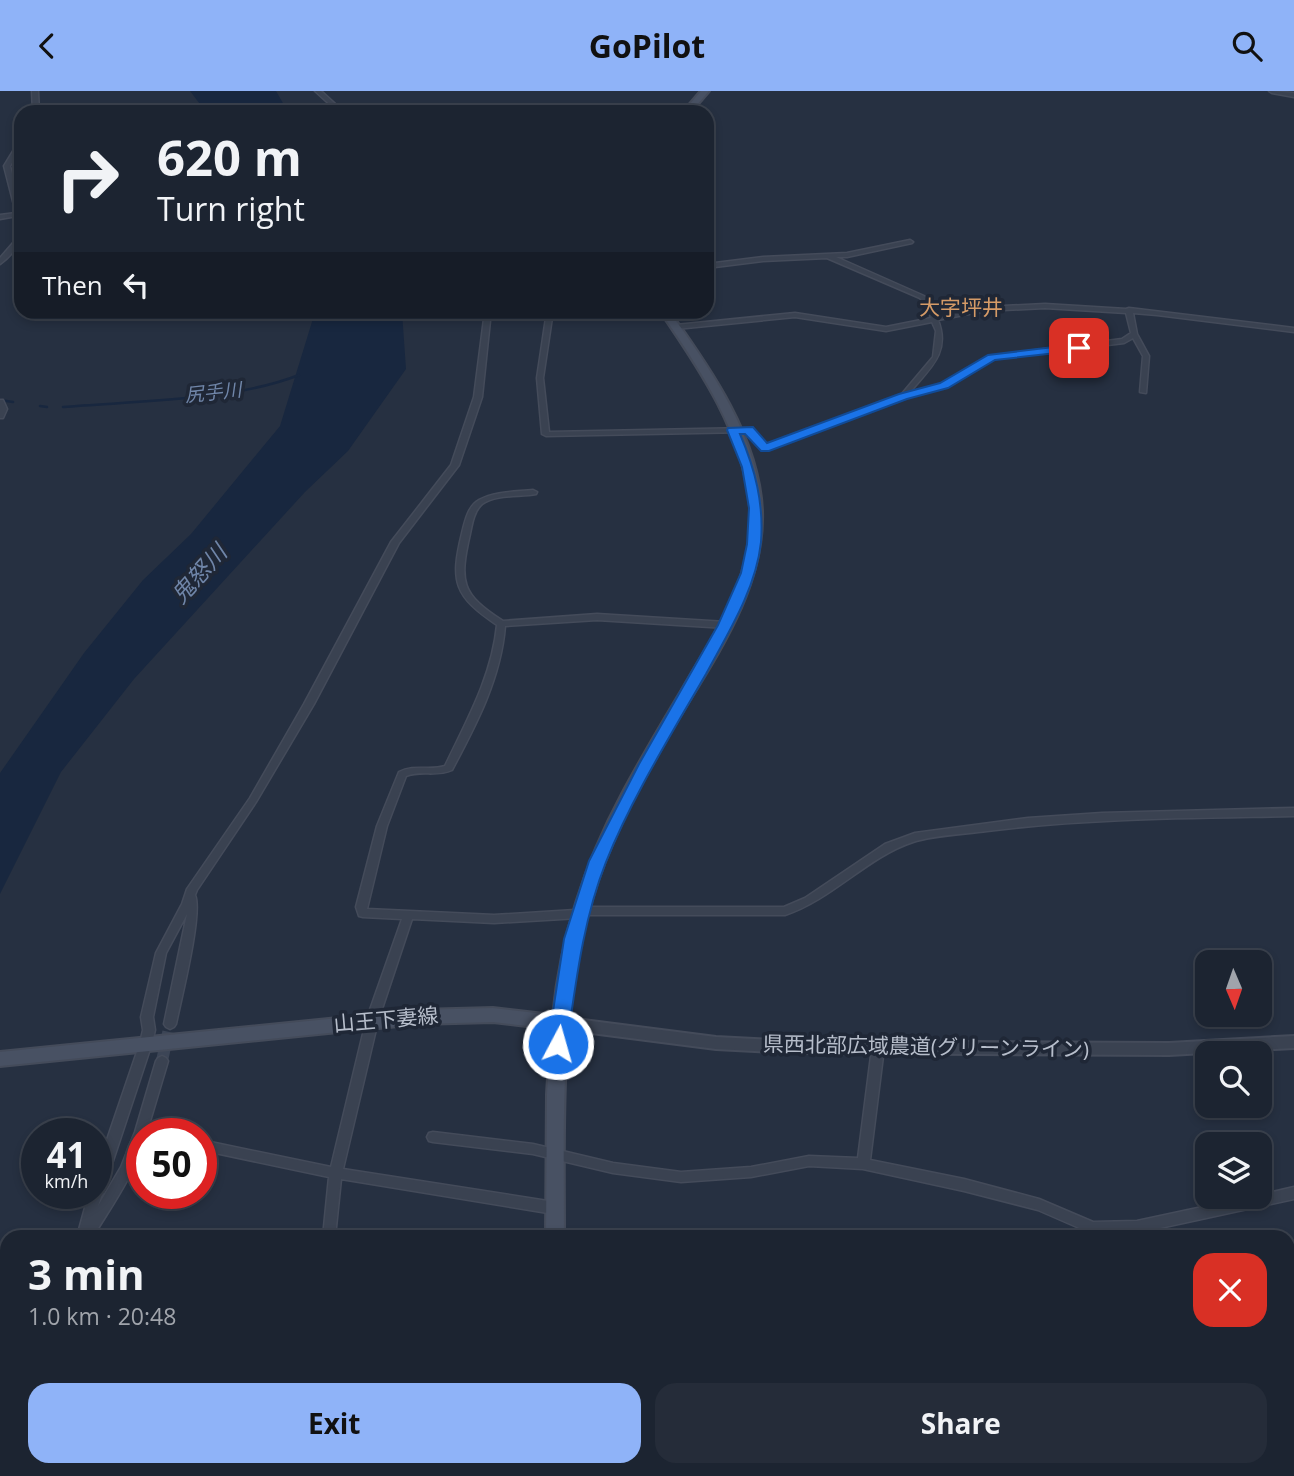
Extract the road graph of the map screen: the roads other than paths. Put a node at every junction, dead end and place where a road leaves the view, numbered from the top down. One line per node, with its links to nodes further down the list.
1 (318, 91): 5 (street)
2 (705, 91): 6 (main road)
3 (1272, 91): 4 (street)
4 (1294, 95)
5 (333, 105)
6 (693, 105)
7 (14, 154): 8 (street)
8 (14, 194)
9 (910, 242): 11 (street)
10 (14, 246): 12 (street)
11 (830, 257): 13 (street); 15 (street)
12 (0, 262)
13 (714, 265)
14 (1129, 310): 15 (street); 20 (street); 21 (street)
15 (936, 318): 19 (street); 23 (street)
16 (487, 319): 31 (street)
17 (549, 319): 26 (street)
18 (670, 319): 19 (main road)
19 (676, 327): 26 (main road)
20 (1294, 330)
21 (1134, 334): 22 (street); 23 (street)
22 (1144, 392)
23 (903, 396): 26 (street)
24 (0, 402): 25 (street)
25 (0, 416)
26 (733, 430): 29 (main road)
27 (533, 492): 28 (street)
28 (501, 624): 29 (street); 33 (street)
29 (726, 625): 32 (main road)
30 (1294, 812): 32 (street)
31 (192, 889): 36 (street); 38 (street)
32 (580, 913): 33 (street); 35 (main road)
33 (408, 916): 34 (street)
34 (372, 1021): 35 (main road, 山王下妻線); 38 (main road, 山王下妻線); 49 (street)
35 (559, 1023): 39 (street, 県西北部広域農道(グリーンライン)); 46 (main road)
36 (170, 1024)
37 (1294, 1042): 39 (street, 県西北部広域農道(グリーンライン))
38 (146, 1043): 40 (main road, 山王下妻線); 44 (street)
39 (878, 1048): 47 (street)
40 (0, 1059)
41 (162, 1061): 42 (street)
42 (149, 1118)
43 (433, 1137): 46 (street)
44 (112, 1144)
45 (217, 1148): 49 (street)
46 (554, 1154): 47 (street); 51 (main road)
47 (863, 1164): 50 (street)
48 (126, 1170): 54 (street)
49 (335, 1173): 51 (street); 55 (street)
50 (1294, 1193)
51 (554, 1208): 56 (main road)
52 (91, 1209): 53 (street)
53 (86, 1230)
54 (88, 1230)
55 (330, 1230)
56 (555, 1230)

